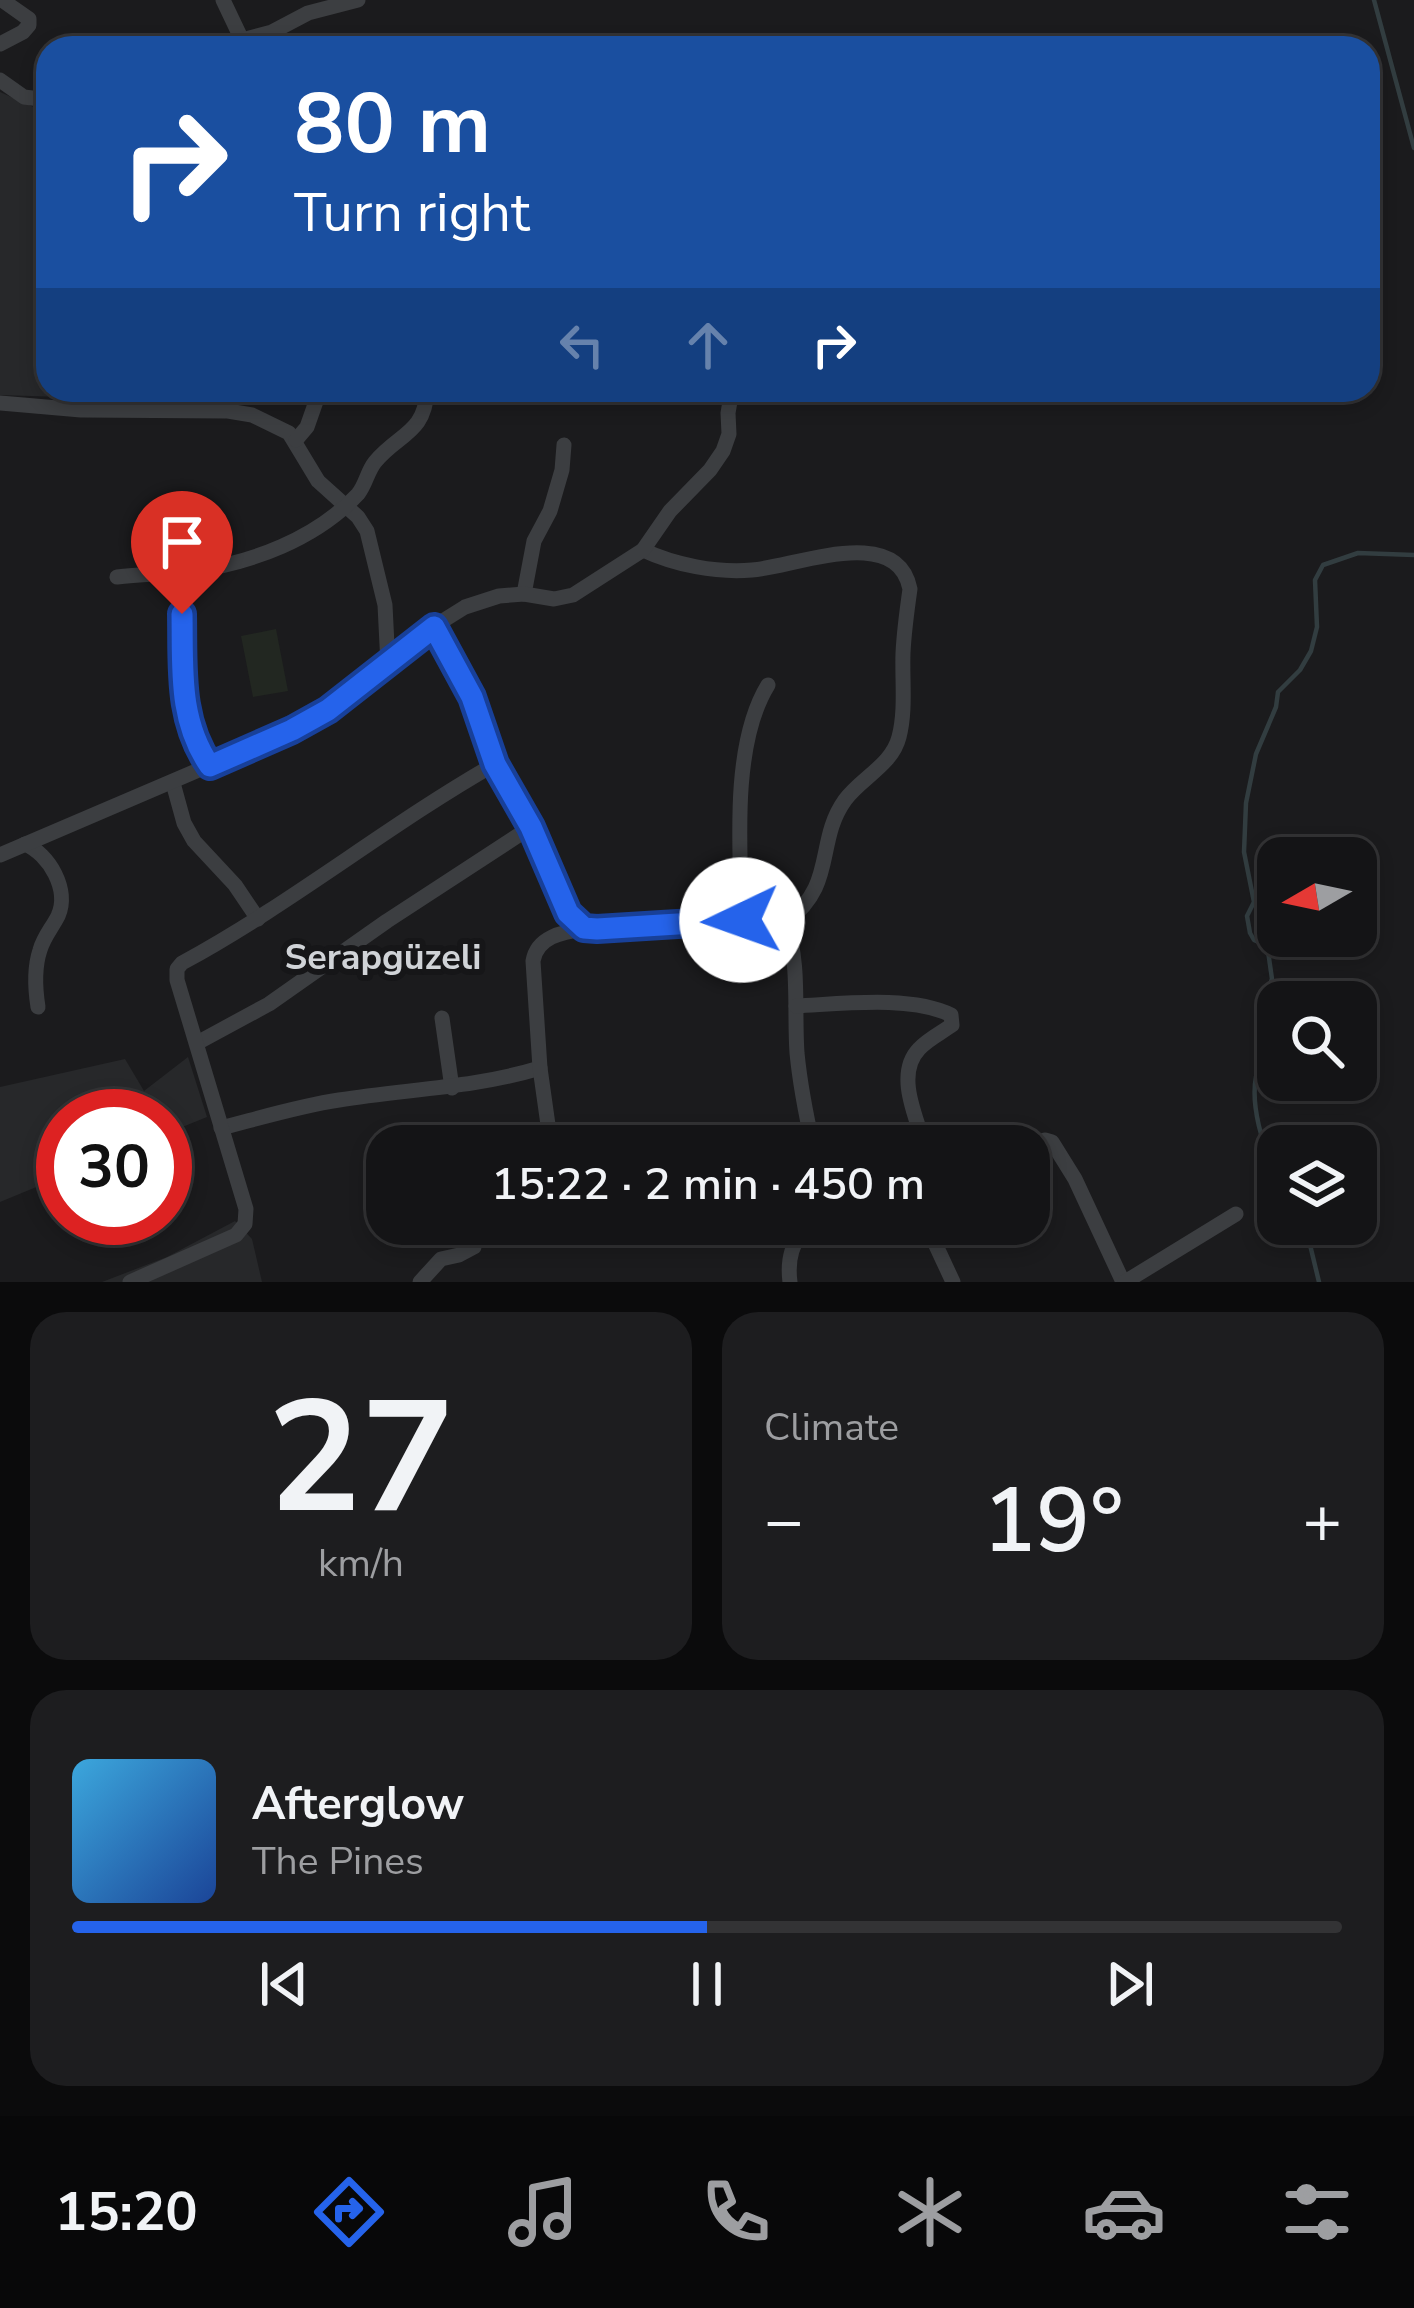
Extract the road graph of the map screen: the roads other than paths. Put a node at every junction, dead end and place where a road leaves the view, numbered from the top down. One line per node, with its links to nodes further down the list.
1 (2, 0): 7 (street)
2 (223, 0): 5 (street)
3 (358, 0): 4 (street)
4 (309, 7): 6 (street)
5 (233, 36)
6 (260, 36)
7 (0, 44)
8 (0, 80): 9 (street)
9 (36, 99)
10 (316, 402): 14 (street)
11 (427, 402): 16 (street)
12 (730, 402): 17 (street)
13 (0, 403): 14 (street)
14 (296, 440): 16 (street)
15 (563, 445): 20 (street)
16 (344, 507): 18 (street); 22 (street)
17 (643, 550): 20 (street); 35 (street)
18 (191, 571): 19 (street); 25 (street)
19 (117, 577)
20 (524, 594): 21 (street)
21 (434, 627): 22 (street); 24 (street)
22 (388, 665): 25 (street)
23 (768, 685): 34 (street)
24 (495, 764): 27 (street); 33 (street)
25 (210, 766): 26 (street)
26 (172, 783): 28 (street); 33 (street)
27 (531, 827): 32 (street); 41 (street)
28 (52, 832): 29 (street); 31 (street)
29 (26, 844): 30 (street); 31 (street)
30 (0, 855)
31 (53, 870): 39 (street)
32 (563, 902): 36 (street); 37 (street)
33 (258, 919): 41 (street)
34 (742, 920): 35 (street); 36 (street)
35 (786, 922): 38 (street)
36 (584, 928): 37 (street)
37 (549, 938): 42 (street)
38 (796, 1006): 45 (street); 46 (street)
39 (38, 1007)
40 (442, 1018): 43 (street)
41 (197, 1043): 47 (street)
42 (540, 1068): 43 (street); 44 (street)
43 (452, 1088): 47 (street)
44 (548, 1125)
45 (809, 1125)
46 (918, 1125)
47 (221, 1128): 53 (street)
48 (1050, 1141): 57 (street)
49 (1236, 1214): 57 (street)
50 (474, 1245): 54 (street)
51 (792, 1245): 55 (street)
52 (936, 1245): 56 (street)
53 (130, 1282)
54 (420, 1282)
55 (790, 1282)
56 (953, 1282)
57 (1124, 1282)

